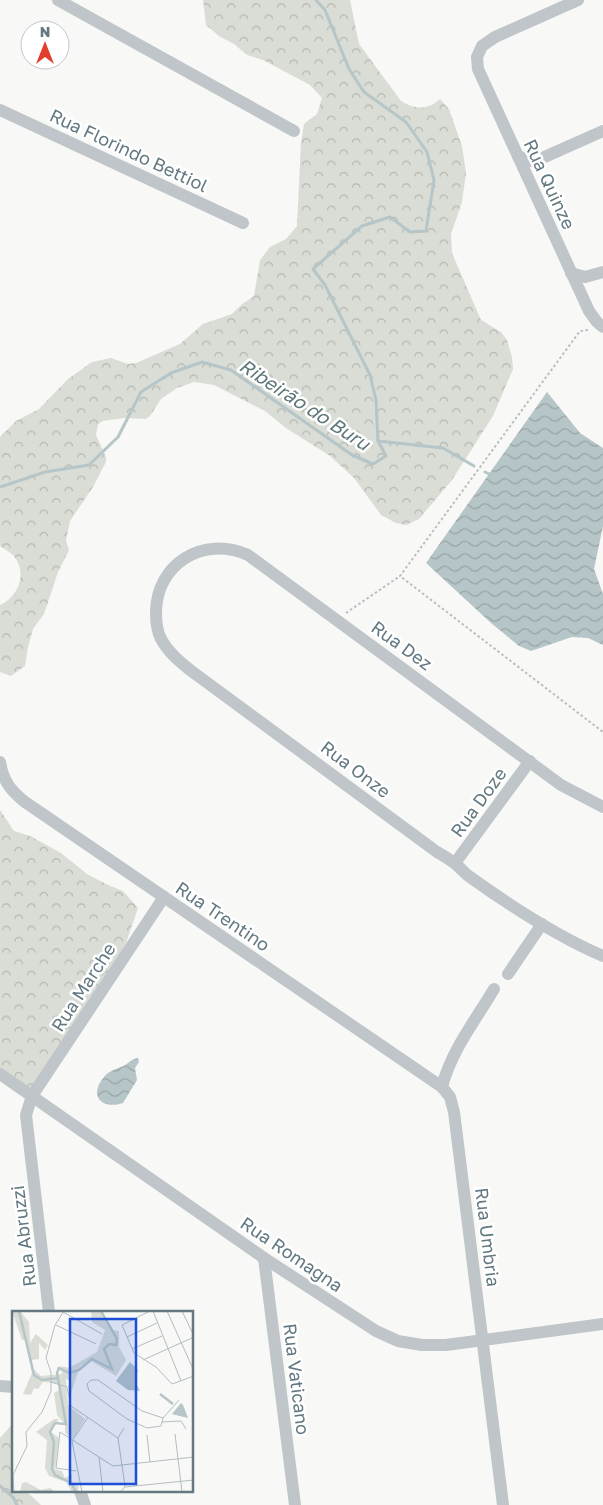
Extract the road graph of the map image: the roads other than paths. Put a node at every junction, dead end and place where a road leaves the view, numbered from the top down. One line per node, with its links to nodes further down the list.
1 (58, 0): 5 (street)
2 (578, 0): 6 (street, Rua Quinze)
3 (0, 110): 9 (street, Rua Florindo Bettiol)
4 (603, 131): 7 (street)
5 (294, 132)
6 (518, 156): 7 (street); 8 (street, Rua Quinze)
7 (540, 159): 8 (street)
8 (530, 182): 10 (street, Rua Quinze)
9 (243, 223)
10 (571, 273): 11 (street); 12 (street, Rua Quinze)
11 (598, 274): 12 (street)
12 (583, 298): 13 (street, Rua Quinze)
13 (603, 327)
14 (174, 567): 15 (street, Rua Dez); 18 (street, Rua Onze)
15 (530, 761): 17 (street, Rua Dez); 18 (street, Rua Doze)
16 (0, 762): 19 (street, Rua Trentino)
17 (603, 807)
18 (455, 863): 20 (street, Rua Onze)
19 (164, 897): 25 (street, Rua Trentino); 26 (street, Rua Marche)
20 (542, 924): 21 (street, Rua Onze); 22 (street)
21 (603, 956)
22 (508, 974)
23 (494, 989): 25 (street)
24 (0, 1074): 26 (street, Rua Romagna)
25 (442, 1088): 30 (street, Rua Umbria)
26 (32, 1096): 27 (street, Rua Romagna); 28 (street, Rua Abruzzi)
27 (264, 1258): 30 (street, Rua Romagna); 33 (street, Rua Vaticano)
28 (49, 1311)
29 (603, 1324): 30 (street, Rua Romagna)
30 (483, 1339): 34 (street, Rua Umbria)
31 (80, 1492): 32 (street)
32 (85, 1505)
33 (295, 1505)
34 (503, 1505)

